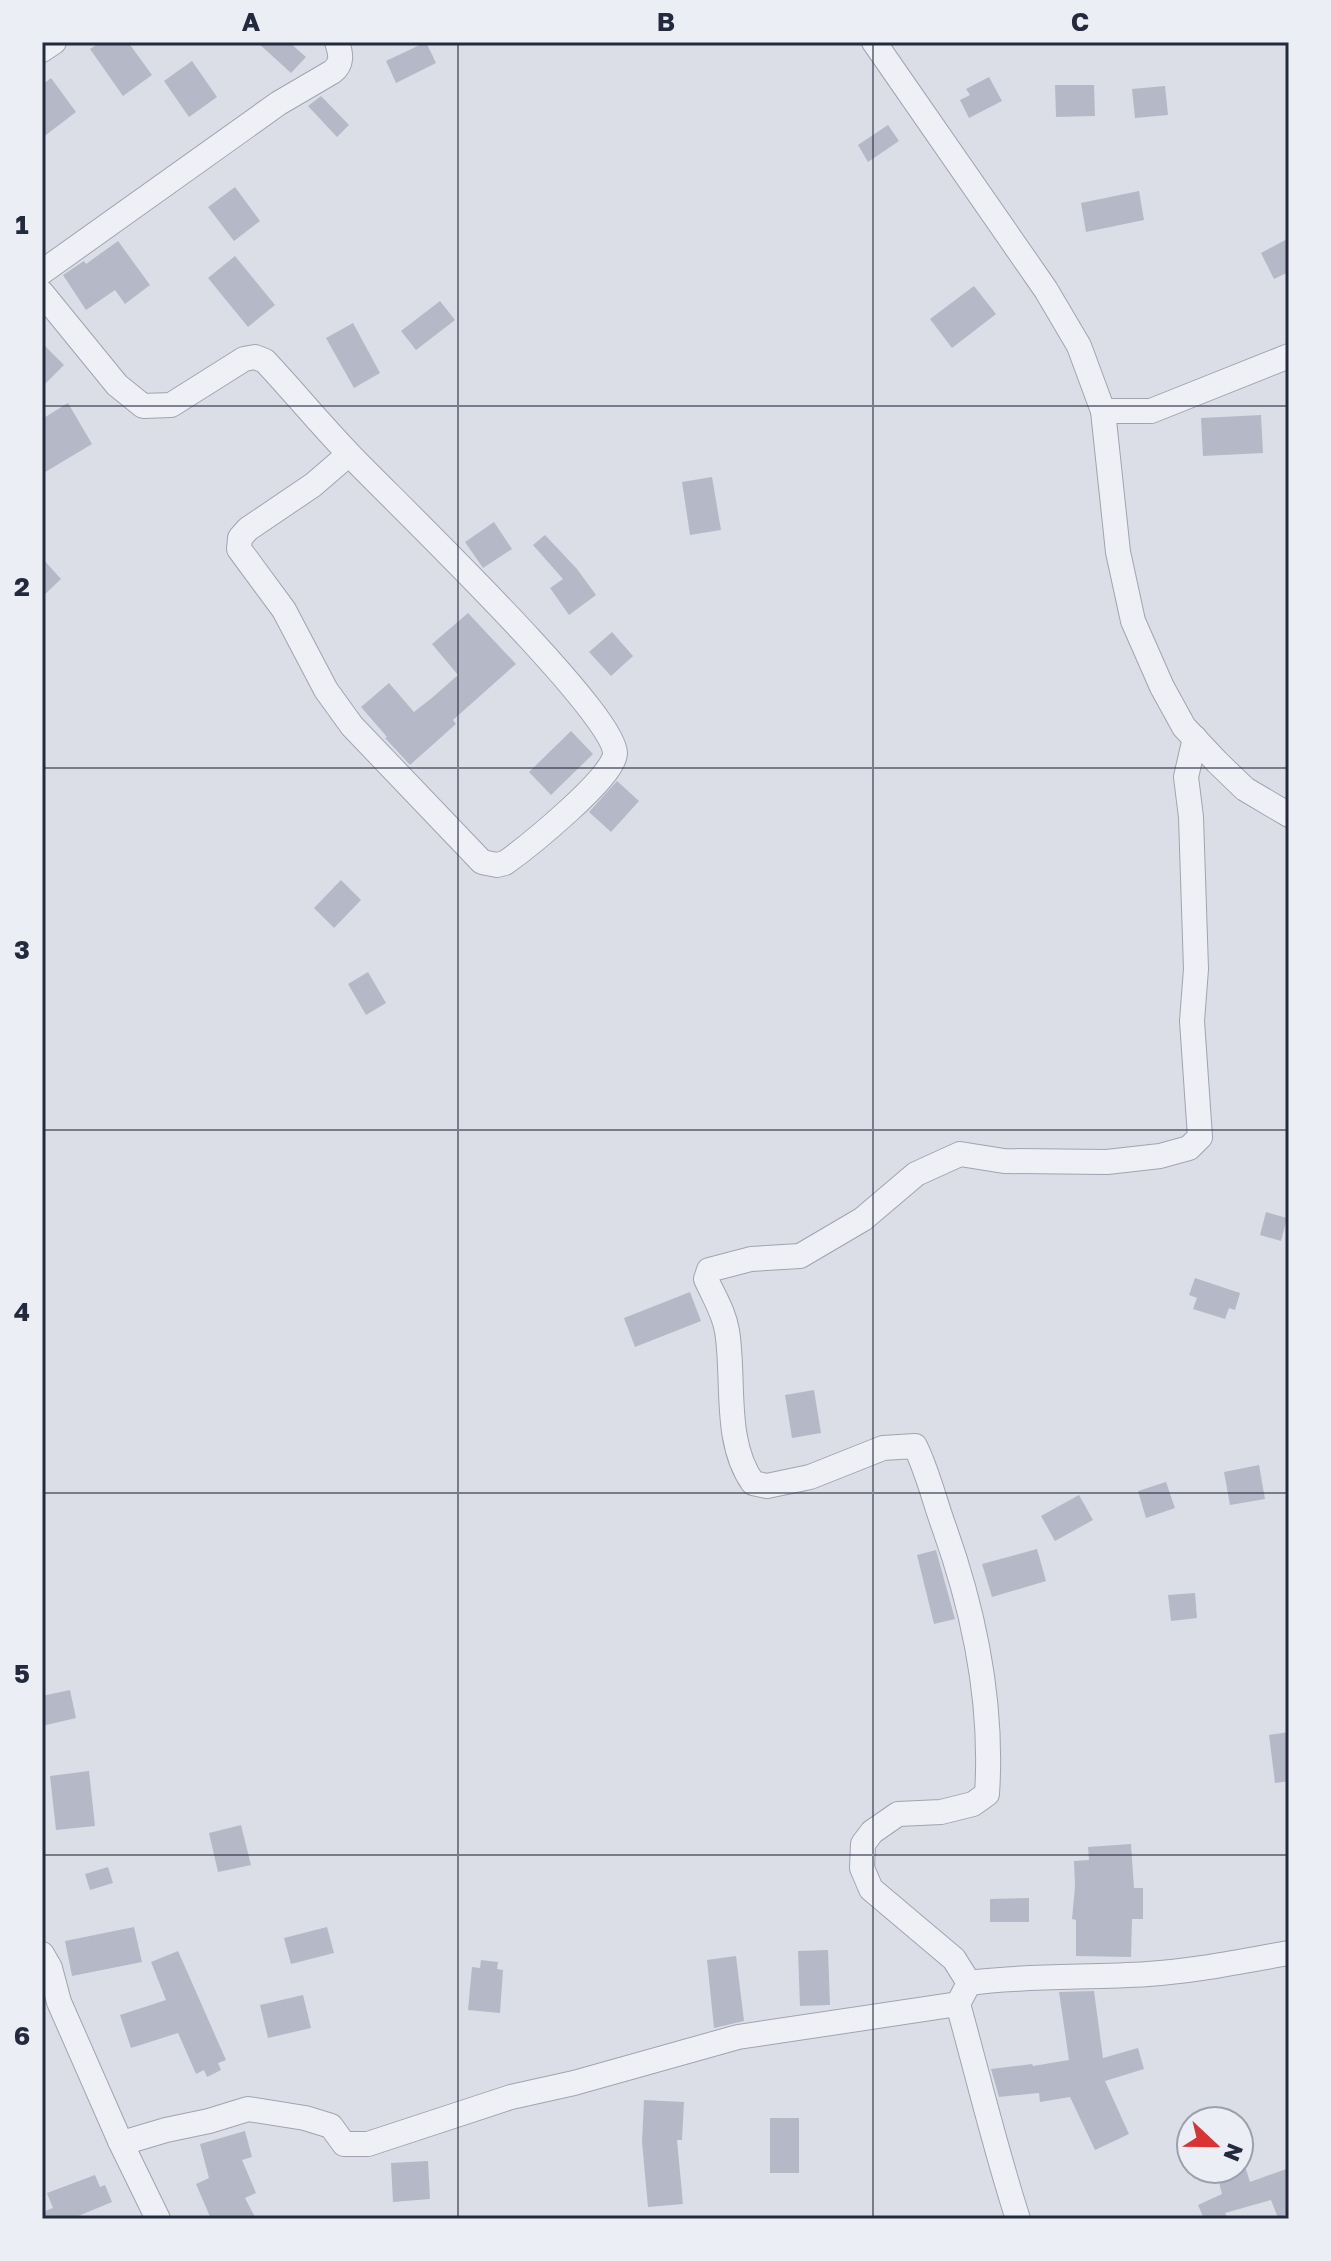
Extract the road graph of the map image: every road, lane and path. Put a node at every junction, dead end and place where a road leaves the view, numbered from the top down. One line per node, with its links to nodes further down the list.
1 (54, 42): 4 (street)
2 (337, 42): 5 (street)
3 (874, 42): 8 (street)
4 (42, 50)
5 (42, 272)
6 (42, 293): 9 (street)
7 (1289, 356): 8 (street)
8 (1103, 411): 10 (street)
9 (349, 454): 9 (street)
10 (1195, 738): 11 (street); 14 (street)
11 (1289, 815)
12 (1289, 1953): 14 (street)
13 (42, 1954): 15 (street)
14 (964, 1994): 15 (street); 17 (street)
15 (120, 2141): 16 (street)
16 (158, 2219)
17 (1018, 2219)

